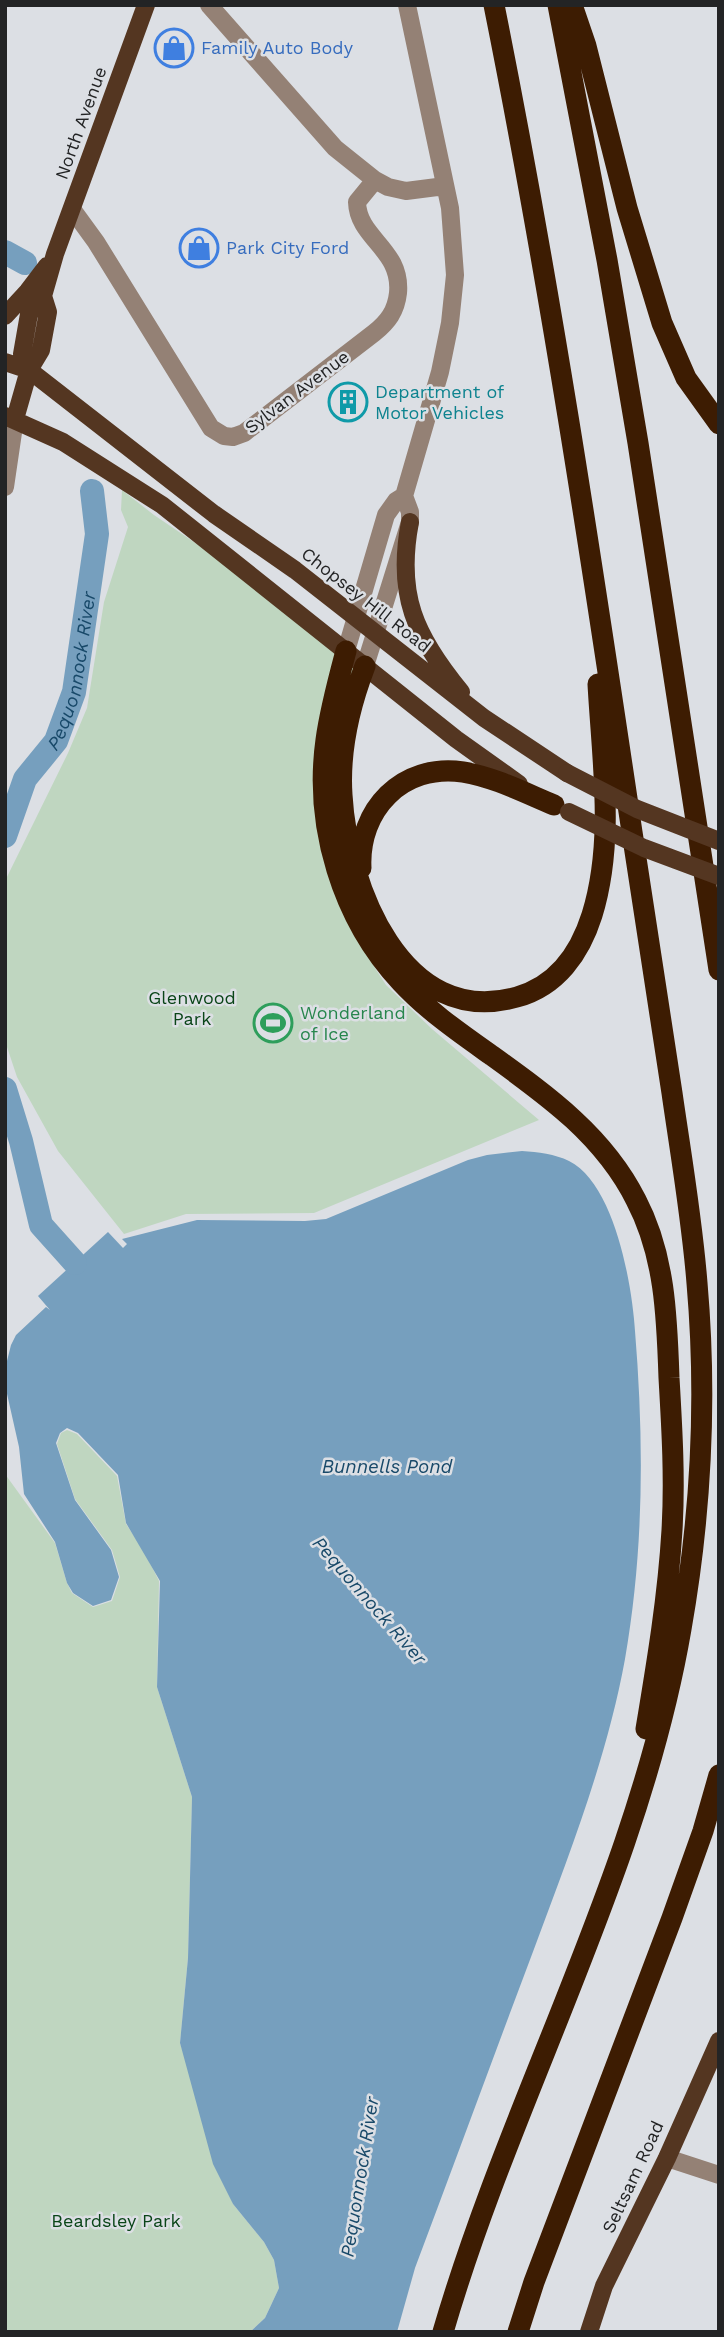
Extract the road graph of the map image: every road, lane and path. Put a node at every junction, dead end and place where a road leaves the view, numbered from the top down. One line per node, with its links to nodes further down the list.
1 (146, 5): 9 (main road, North Avenue)
2 (209, 5): 7 (street)
3 (407, 5): 8 (street)
4 (494, 5): 19 (highway)
5 (558, 5): 29 (highway)
6 (572, 5): 15 (highway)
7 (375, 180): 8 (street); 9 (street, Sylvan Avenue)
8 (445, 186): 17 (street)
9 (72, 209): 10 (main road, North Avenue)
10 (55, 254): 11 (main road); 13 (main road)
11 (5, 316)
12 (5, 362): 13 (main road, Chopsey Hill Road)
13 (29, 370): 14 (main road); 20 (main road, Chopsey Hill Road)
14 (10, 418): 16 (street); 22 (main road)
15 (719, 424)
16 (5, 488)
17 (404, 496): 18 (street); 20 (street)
18 (410, 522): 21 (street); 24 (main road)
19 (590, 552): 28 (highway); 31 (highway)
20 (355, 617): 21 (main road, Chopsey Hill Road); 22 (street)
21 (376, 634): 23 (street); 24 (main road, Chopsey Hill Road)
22 (346, 651): 23 (main road); 31 (highway)
23 (365, 666): 25 (main road); 28 (highway)
24 (484, 718): 26 (main road, Chopsey Hill Road, bridge)
25 (561, 809): 27 (main road, bridge); 28 (highway)
26 (719, 841)
27 (719, 876)
28 (371, 911)
29 (719, 970)
30 (719, 1775): 36 (highway)
31 (629, 1829): 35 (highway)
32 (719, 2041): 33 (main road, Seltsam Road)
33 (667, 2158): 34 (street); 37 (main road, Seltsam Road)
34 (719, 2175)
35 (443, 2332)
36 (518, 2332)
37 (589, 2332)

